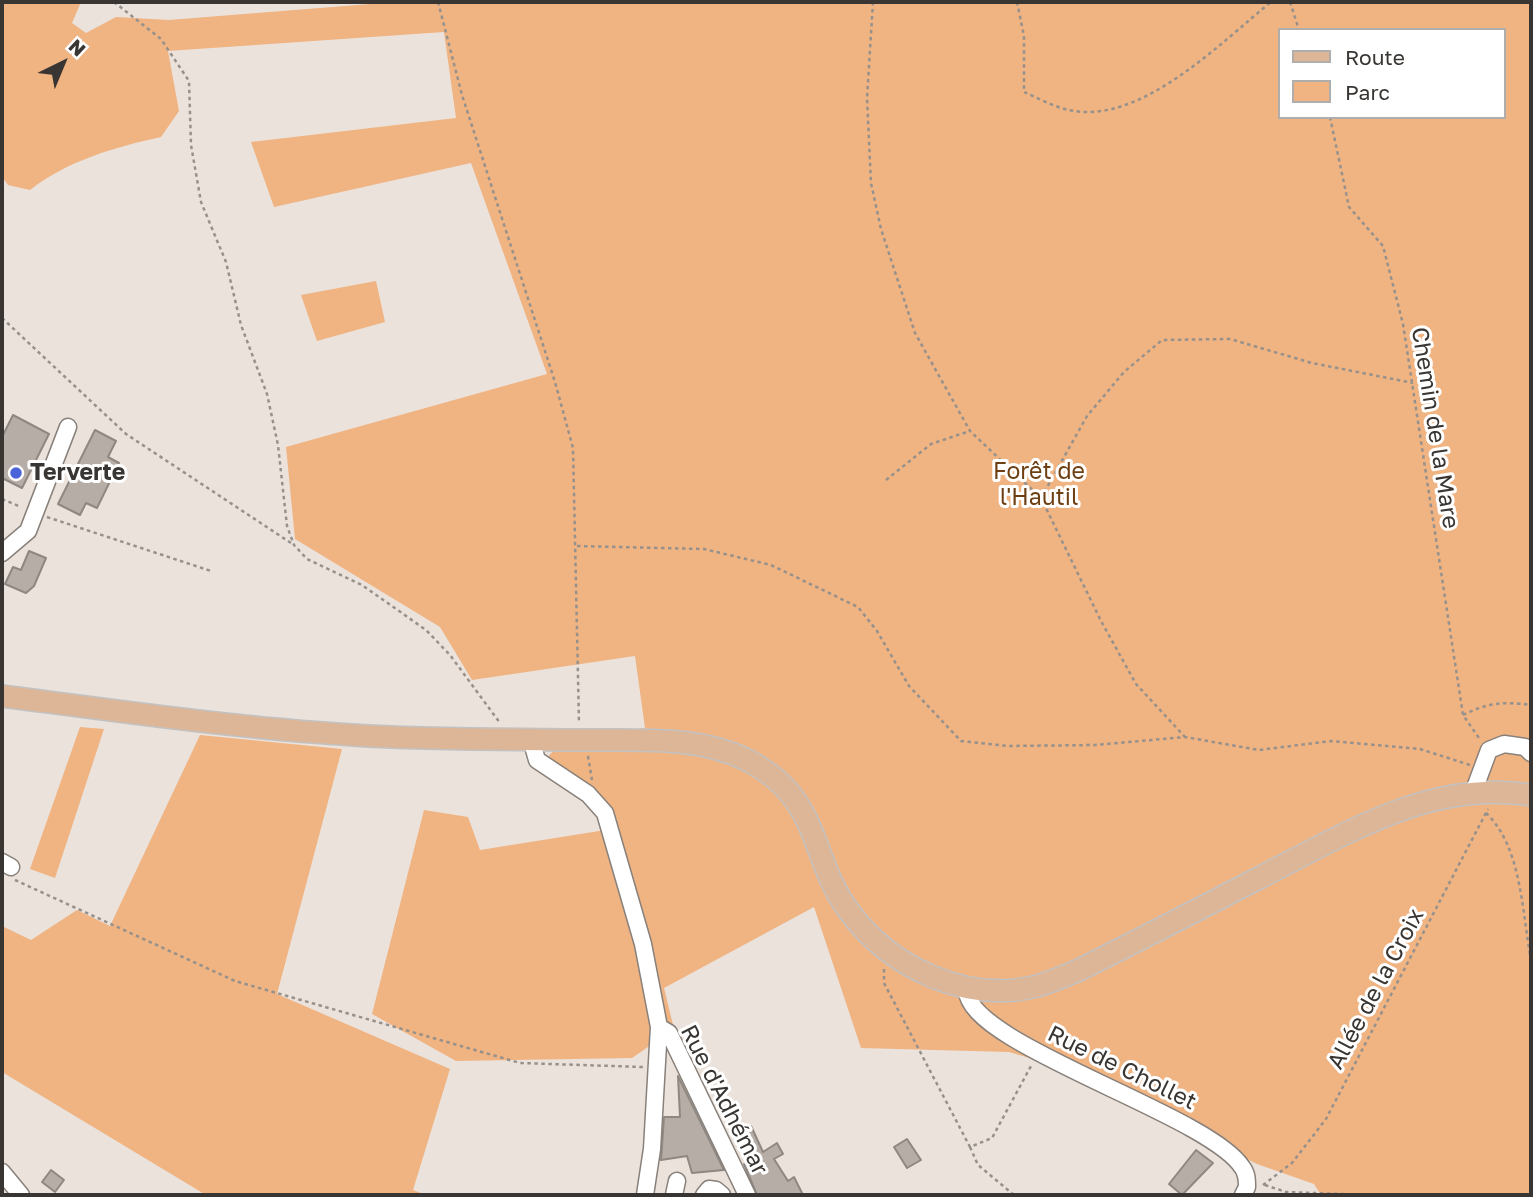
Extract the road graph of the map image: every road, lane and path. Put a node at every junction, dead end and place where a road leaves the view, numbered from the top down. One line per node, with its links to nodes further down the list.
1 (114, 2): 17 (path)
2 (438, 2): 18 (path)
3 (873, 2): 12 (path)
4 (1017, 2): 5 (path)
5 (1270, 2)
6 (1290, 2): 7 (path)
7 (1298, 28)
8 (1330, 119): 10 (path, Chemin de la Mare)
9 (2, 318): 17 (path)
10 (1413, 383): 15 (path); 23 (path, Chemin de la Mare)
11 (68, 427): 16 (street)
12 (970, 431): 13 (path); 15 (path)
13 (886, 480)
14 (2, 499): 16 (path)
15 (1041, 499): 24 (path)
16 (35, 513): 19 (street); 20 (path)
17 (294, 545): 25 (path)
18 (577, 547): 24 (path); 27 (path)
19 (2, 554)
20 (211, 572)
21 (2, 696): 25 (main road)
22 (1531, 705): 23 (path)
23 (1463, 715): 28 (path, Chemin de la Mare)
24 (1185, 737): 30 (path)
25 (509, 738): 26 (main road)
26 (531, 739): 27 (main road); 40 (street)
27 (583, 746): 31 (path); 37 (main road)
28 (1489, 750): 29 (street); 30 (street)
29 (1531, 753)
30 (1480, 768): 33 (street)
31 (591, 774)
32 (1497, 792): 33 (main road); 34 (main road); 35 (path, Allée de la Croix)
33 (1473, 793): 39 (main road)
34 (1531, 795)
35 (1486, 813): 38 (path); 45 (path, Allée de la Croix)
36 (9, 869): 42 (path)
37 (882, 944): 39 (main road); 43 (path)
38 (1531, 960)
39 (967, 988): 41 (street, Rue de Chollet)
40 (659, 1027): 42 (street); 50 (street, Rue d'Adhémar)
41 (1039, 1052): 43 (path); 45 (street, Rue de Chollet)
42 (657, 1068): 47 (street)
43 (970, 1147): 51 (path)
44 (2, 1172): 46 (street)
45 (1251, 1189): 52 (path)
46 (21, 1195)
47 (645, 1195)
48 (704, 1195): 49 (street)
49 (722, 1195)
50 (747, 1195)
51 (1014, 1195)
52 (1369, 1195)

